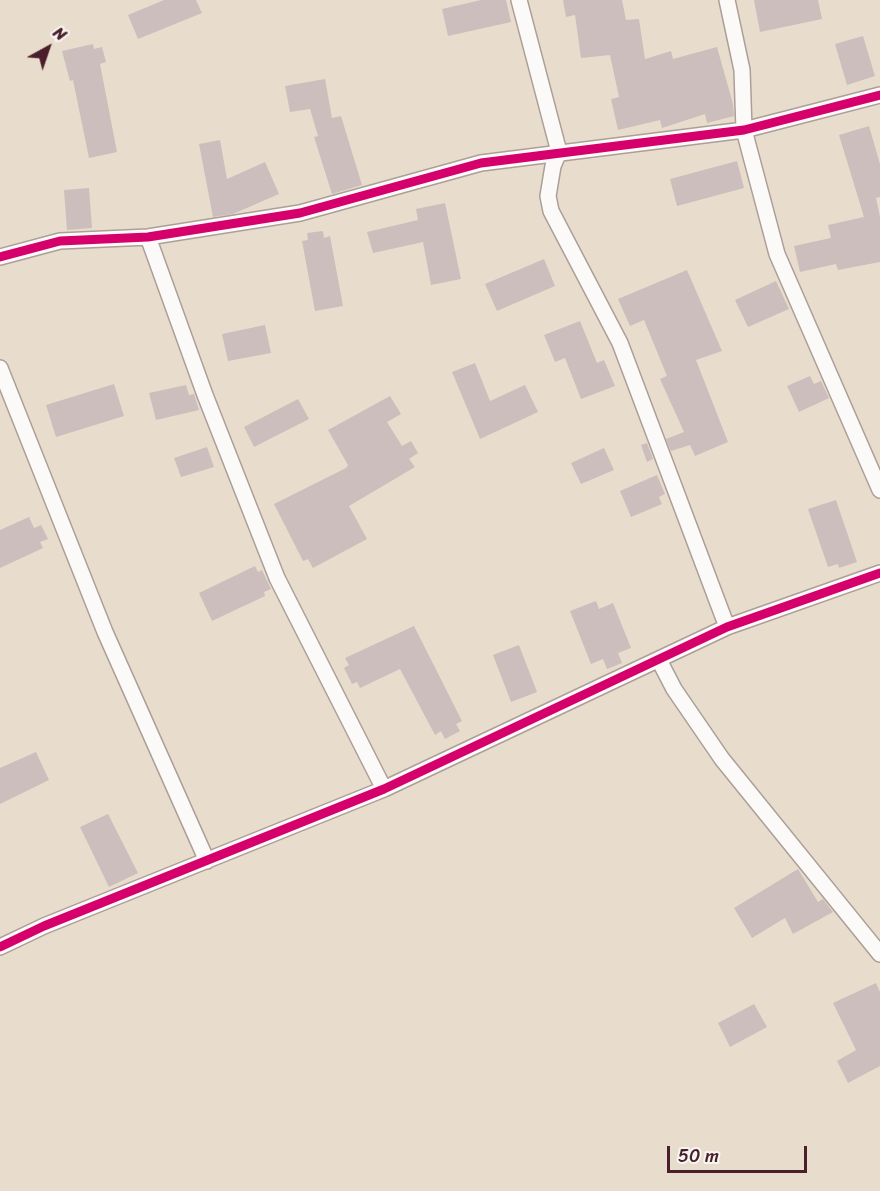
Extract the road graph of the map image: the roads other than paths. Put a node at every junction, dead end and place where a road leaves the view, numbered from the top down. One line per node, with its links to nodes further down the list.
1 (519, 0): 5 (street)
2 (727, 0): 4 (street)
3 (880, 95): 4 (street)
4 (744, 130): 5 (street); 9 (street)
5 (559, 152): 6 (street); 11 (street)
6 (148, 237): 7 (street); 13 (street)
7 (0, 257)
8 (0, 368): 14 (street)
9 (880, 490)
10 (880, 573): 11 (street)
11 (727, 627): 12 (street)
12 (659, 660): 13 (street); 16 (street)
13 (384, 789): 14 (street)
14 (207, 861): 15 (street)
15 (0, 947)
16 (880, 954)

